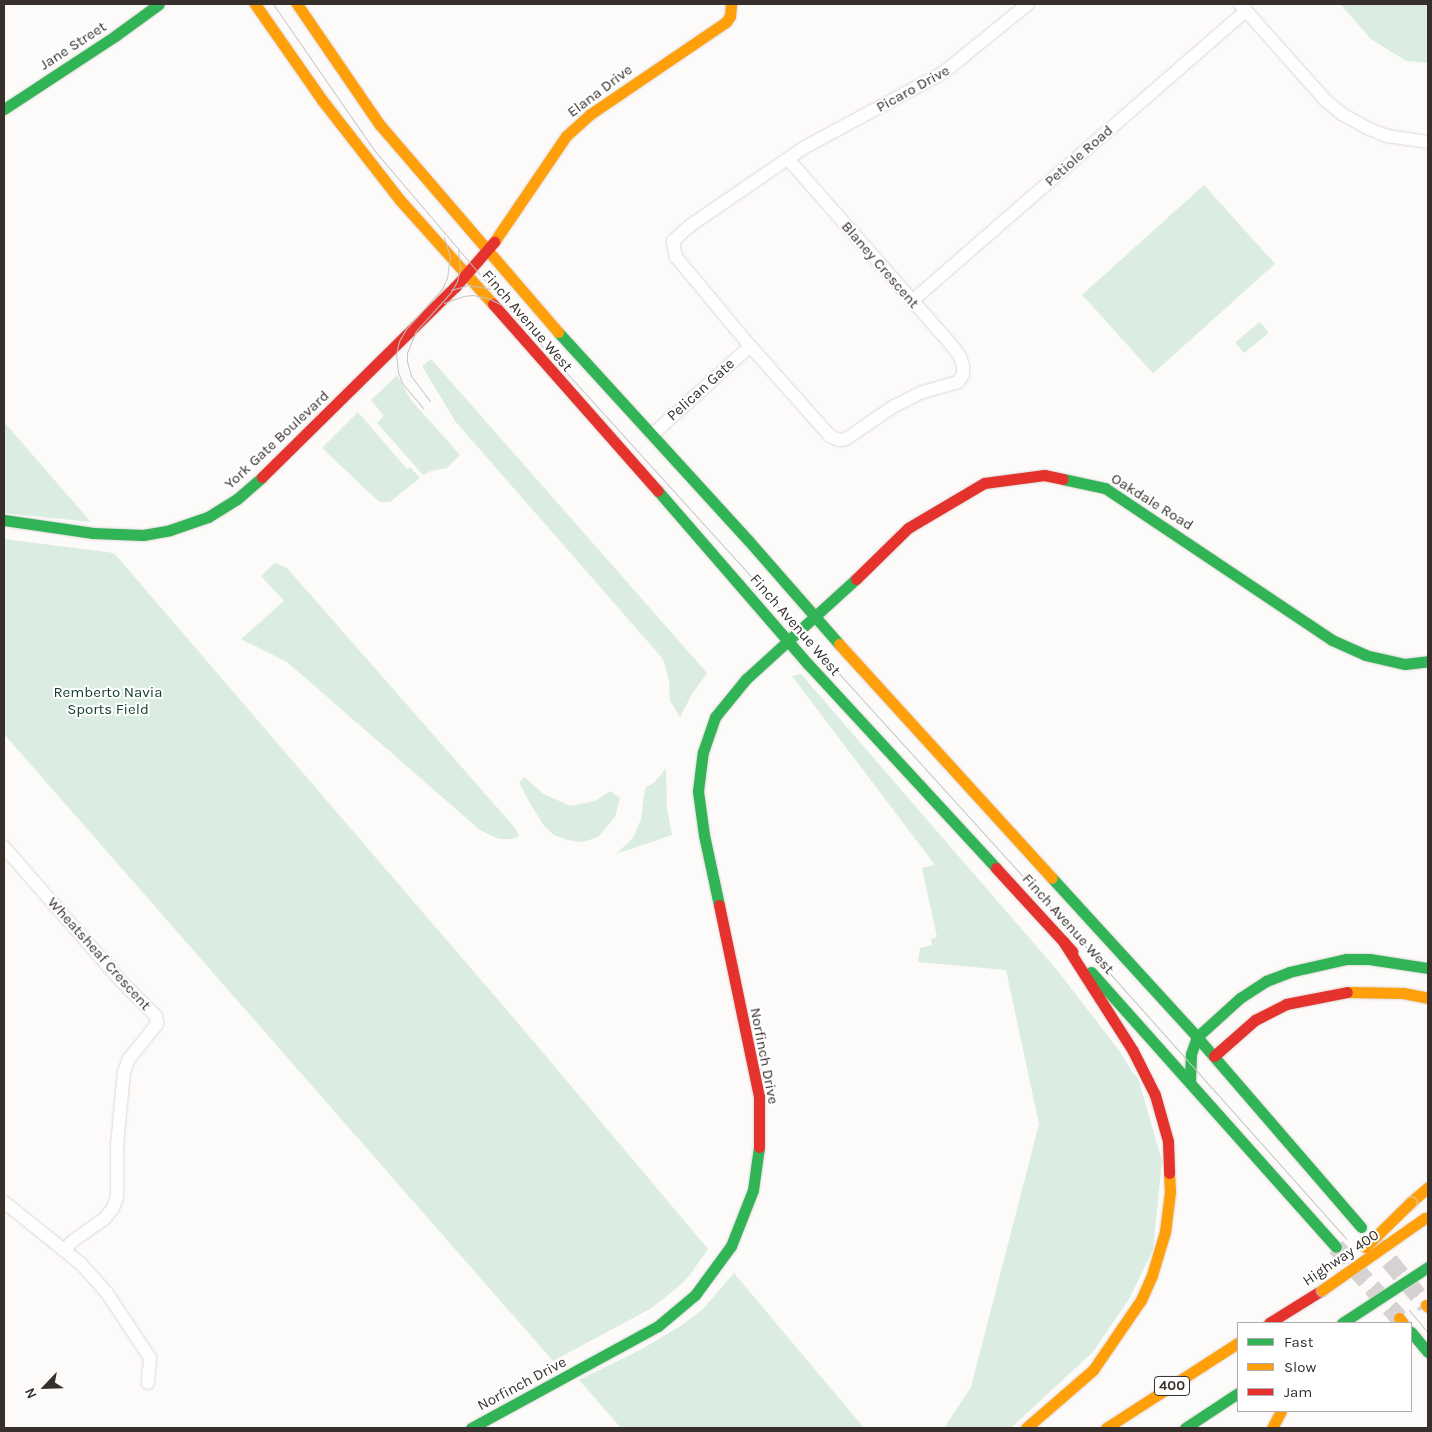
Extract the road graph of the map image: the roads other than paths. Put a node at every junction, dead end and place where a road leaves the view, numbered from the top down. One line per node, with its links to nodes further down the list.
1 (158, 4): 2 (main road, Jane Street); 8 (main road, Jane Street)
2 (173, 4)
3 (255, 4): 12 (main road, Finch Avenue West)
4 (297, 4): 11 (main road, Finch Avenue West)
5 (731, 4): 11 (main road, Elana Drive)
6 (1028, 4): 10 (street, Picaro Drive)
7 (1243, 8): 9 (street); 13 (street, Petiole Road)
8 (4, 109)
9 (1428, 142)
10 (788, 159): 13 (street, Blaney Crescent); 14 (street, Blaney Crescent)
11 (488, 250): 12 (main road, Elana Drive); 15 (main road, Finch Avenue West)
12 (467, 275): 16 (main road, York Gate Boulevard); 18 (main road, Finch Avenue West)
13 (912, 301): 14 (street, Blaney Crescent)
14 (750, 346): 15 (street, Pelican Gate)
15 (652, 435): 17 (main road, Finch Avenue West)
16 (4, 520)
17 (815, 616): 18 (main road, Oakdale Road); 19 (main road, Oakdale Road); 24 (main road, Finch Avenue West)
18 (788, 639): 21 (main road, Finch Avenue West); 45 (main road, Norfinch Drive)
19 (1428, 661)
20 (4, 847): 32 (street, Wheatsheaf Crescent)
21 (1063, 941): 26 (main road, Finch Avenue West); 46 (main road)
22 (1428, 968): 24 (main road)
23 (1428, 998): 25 (main road)
24 (1197, 1037): 25 (main road, Finch Avenue West); 26 (main road)
25 (1214, 1056): 30 (main road, Finch Avenue West)
26 (1190, 1081): 31 (main road, Finch Avenue West)
27 (1428, 1187): 35 (main road, bridge)
28 (4, 1202): 32 (street)
29 (1427, 1217): 35 (main road, Highway 400, bridge)
30 (1361, 1227)
31 (1336, 1247)
32 (64, 1250): 42 (street)
33 (1428, 1267): 38 (main road, bridge)
34 (1428, 1272): 36 (main road)
35 (1322, 1290): 37 (main road, Highway 400)
36 (1393, 1304)
37 (1271, 1322)
38 (1344, 1322)
39 (1412, 1333): 41 (main road)
40 (1237, 1344): 47 (main road, 400)
41 (1428, 1352)
42 (148, 1383)
43 (1237, 1394): 48 (main road, 400)
44 (1280, 1412): 49 (main road)
45 (471, 1428)
46 (1026, 1428)
47 (1106, 1428)
48 (1185, 1428)
49 (1272, 1428)

